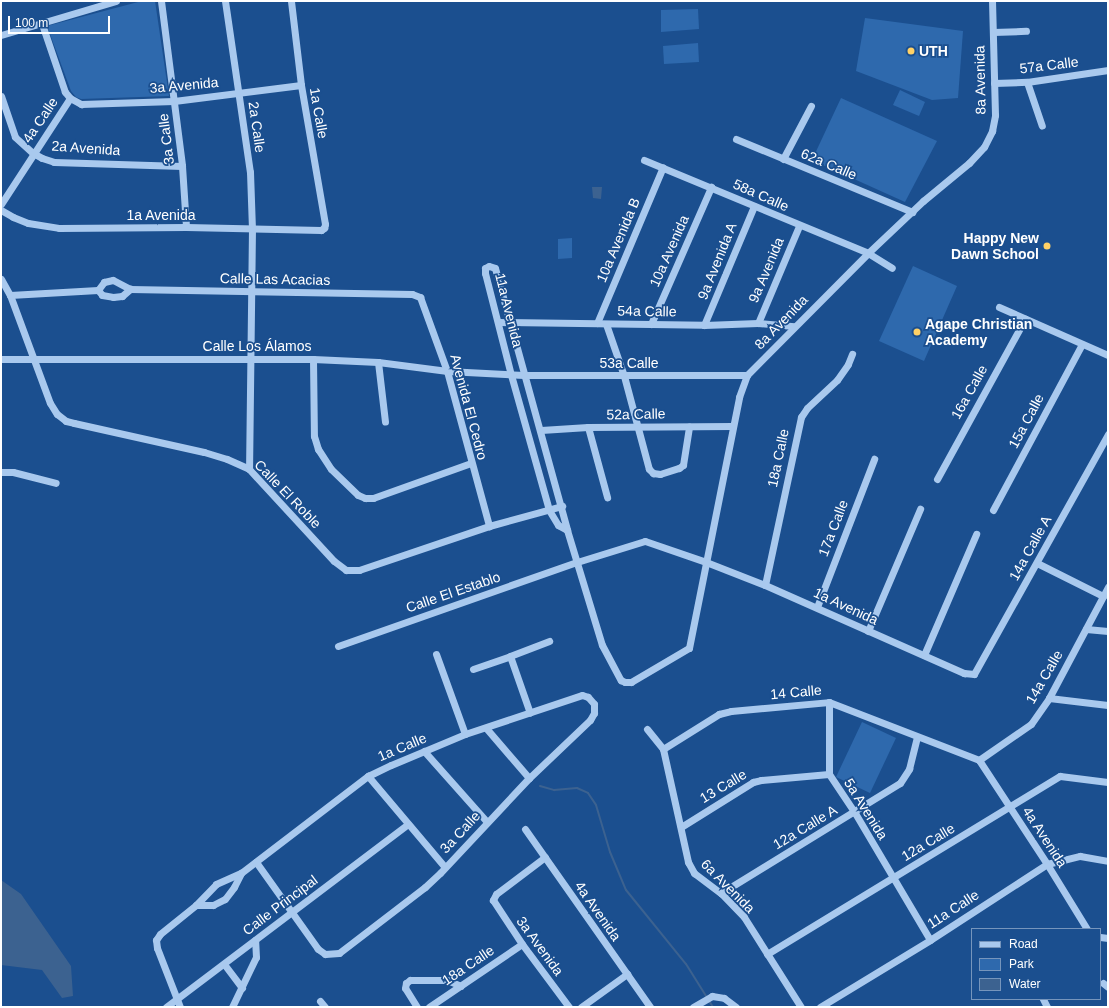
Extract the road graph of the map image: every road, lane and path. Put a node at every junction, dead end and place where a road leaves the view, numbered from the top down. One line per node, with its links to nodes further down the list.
1 (116, 1): 6 (street)
2 (161, 1): 17 (street, 3a Calle)
3 (226, 1): 14 (street, 2a Calle)
4 (291, 1): 13 (street, 1a Calle)
5 (992, 1): 8 (street, 8a Avenida)
6 (42, 24): 9 (street); 16 (street, 4a Calle)
7 (1026, 31): 8 (street)
8 (993, 32): 12 (street, 8a Avenida)
9 (1, 36)
10 (1108, 70): 11 (street, 57a Calle)
11 (1027, 82): 12 (street, 57a Calle); 19 (street)
12 (994, 83): 30 (street, 8a Avenida)
13 (301, 85): 14 (street, 3a Avenida); 34 (street, 1a Calle)
14 (239, 94): 17 (street, 3a Avenida); 33 (street, 2a Calle)
15 (1, 96): 21 (street, 2a Avenida)
16 (70, 98): 17 (street, 3a Avenida); 21 (street, 4a Calle)
17 (174, 100): 24 (street, 3a Calle)
18 (811, 106): 22 (street)
19 (1042, 126)
20 (736, 139): 22 (street, 62a Calle)
21 (33, 153): 24 (street, 2a Avenida); 27 (street, 4a Calle)
22 (783, 158): 30 (street, 62a Calle)
23 (644, 160): 25 (street, 58a Calle)
24 (182, 166): 32 (street, 3a Calle)
25 (663, 167): 26 (street, 58a Calle); 48 (street, 10a Avenida B)
26 (711, 187): 28 (street, 58a Calle); 50 (street, 10a Avenida)
27 (1, 204)
28 (754, 206): 31 (street, 58a Calle); 51 (street, 9a Avenida A)
29 (1, 210): 32 (street, 1a Avenida)
30 (912, 212): 35 (street, 8a Avenida)
31 (799, 226): 35 (street, 58a Calle); 47 (street, 9a Avenida)
32 (186, 227): 33 (street, 1a Avenida)
33 (252, 228): 34 (street, 1a Avenida); 40 (street, 2a Calle)
34 (324, 228)
35 (868, 253): 36 (street, 58a Calle); 52 (street, 8a Avenida)
36 (892, 268)
37 (1, 279): 41 (street, Calle El Roble)
38 (130, 289): 39 (street, Calle Las Acacias); 39 (street, Calle Las Acacias); 40 (street, Calle Las Acacias)
39 (98, 290): 41 (street, Calle Las Acacias)
40 (250, 292): 42 (street, Calle Las Acacias); 58 (street, 2a Calle)
41 (10, 294): 57 (street, Calle El Roble)
42 (420, 297): 61 (street, Avenida El Cedro)
43 (1000, 307): 44 (street)
44 (1025, 319): 53 (street); 77 (street, 16a Calle)
45 (498, 322): 46 (street, 54a Calle); 46 (street, 11a Avenida); 62 (street, 11a Avenida)
46 (510, 323): 48 (street, 54a Calle); 63 (street, 11a Avenida)
47 (758, 323): 51 (street, 54a Calle); 52 (street, 54a Calle)
48 (597, 324): 49 (street, 54a Calle)
49 (606, 324): 50 (street, 54a Calle); 65 (street)
50 (650, 324): 51 (street, 54a Calle)
51 (704, 325)
52 (794, 326): 64 (street, 8a Avenida)
53 (1082, 344): 55 (street); 83 (street, 15a Calle)
54 (852, 354): 90 (street, 18a Calle)
55 (1108, 355)
56 (1, 359): 57 (street, Calle Los Álamos)
57 (34, 359): 58 (street, Calle Los Álamos); 75 (street, Calle El Roble)
58 (250, 359): 59 (street, Calle Los Álamos); 75 (street, 2a Calle)
59 (313, 359): 60 (street, Calle Los Álamos); 74 (street)
60 (378, 362): 61 (street, Calle Los Álamos); 66 (street)
61 (447, 371): 62 (street, Calle Los Álamos); 74 (street, Avenida El Cedro)
62 (511, 374): 63 (street, 53a Calle); 81 (street, 11a Avenida)
63 (524, 375): 65 (street, 53a Calle); 71 (street, 11a Avenida)
64 (746, 375): 65 (street, 53a Calle); 68 (street, 8a Avenida)
65 (624, 376): 69 (street)
66 (385, 422)
67 (689, 426): 68 (street, 52a Calle); 69 (street, 52a Calle); 69 (street)
68 (733, 426): 88 (street, 8a Avenida)
69 (638, 427): 70 (street, 52a Calle)
70 (588, 428): 71 (street, 52a Calle); 79 (street)
71 (541, 430): 80 (street, 11a Avenida)
72 (1108, 434): 89 (street, 14a Calle A)
73 (874, 459): 93 (street, 17a Calle)
74 (471, 463): 84 (street, Avenida El Cedro)
75 (249, 469): 84 (street, Calle El Roble)
76 (1, 472): 78 (street)
77 (937, 479)
78 (56, 483)
79 (607, 497)
80 (562, 506): 81 (street, Calle El Roble); 85 (street, 11a Avenida)
81 (549, 510): 84 (street, Calle El Roble); 85 (street, 11a Avenida)
82 (920, 510): 95 (street)
83 (993, 510)
84 (489, 526)
85 (567, 530): 87 (street, 11a Avenida)
86 (976, 534): 100 (street)
87 (577, 562): 88 (street, Calle El Establo); 98 (street, Calle El Establo); 104 (street, 11a Avenida)
88 (706, 562): 90 (street, 1a Avenida); 104 (street, 8a Avenida)
89 (1037, 563): 92 (street); 103 (street, 14a Calle A)
90 (765, 585): 93 (street, 1a Avenida)
91 (1108, 587): 92 (street, 14a Calle)
92 (1103, 596): 94 (street, 14a Calle)
93 (817, 607): 95 (street, 1a Avenida)
94 (1086, 628): 96 (street); 105 (street, 14a Calle)
95 (868, 631): 100 (street, 1a Avenida)
96 (1108, 631)
97 (549, 642): 101 (street)
98 (338, 646)
99 (436, 654): 112 (street)
100 (924, 655): 103 (street, 1a Avenida)
101 (510, 656): 102 (street); 109 (street)
102 (473, 669)
103 (974, 674)
104 (625, 682)
105 (1049, 698): 108 (street); 116 (street, 14a Calle)
106 (829, 702): 113 (street, 14 Calle); 114 (street, 14 Calle); 117 (street, 5a Avenida)
107 (594, 704): 109 (street, 1a Calle); 119 (street, 3a Calle)
108 (1108, 705)
109 (530, 713): 110 (street, 1a Calle)
110 (486, 728): 112 (street, 1a Calle); 119 (street)
111 (647, 729): 114 (street, 6a Avenida)
112 (465, 734): 115 (street, 1a Calle)
113 (917, 738): 116 (street, 14 Calle); 122 (street, 12a Calle A)
114 (663, 748): 125 (street, 6a Avenida)
115 (424, 751): 118 (street, 1a Calle); 123 (street)
116 (979, 760): 121 (street, 4a Avenida)
117 (829, 774): 122 (street, 5a Avenida); 125 (street, 13 Calle)
118 (368, 776): 124 (street); 129 (street, 1a Calle)
119 (529, 778): 123 (street, 3a Calle)
120 (1108, 782): 121 (street, 12a Calle)
121 (1010, 807): 130 (street, 4a Avenida); 133 (street, 12a Calle)
122 (855, 813): 133 (street, 5a Avenida); 134 (street, 12a Calle A)
123 (487, 822): 131 (street, 3a Calle)
124 (408, 824): 131 (street); 136 (street, Calle Principal)
125 (681, 827): 134 (street, 6a Avenida)
126 (525, 829): 127 (street, 4a Avenida)
127 (545, 857): 140 (street, 3a Avenida); 143 (street, 4a Avenida)
128 (1108, 861): 130 (street, 11a Calle)
129 (256, 862): 132 (street, 1a Calle); 136 (street)
130 (1047, 864): 137 (street, 4a Avenida); 139 (street, 11a Calle)
131 (446, 867): 136 (street, 3a Calle)
132 (241, 873): 135 (street, 1a Calle); 135 (street, 1a Calle)
133 (894, 878): 139 (street, 5a Avenida); 141 (street, 12a Calle)
134 (721, 893): 141 (street, 6a Avenida)
135 (196, 905): 146 (street, 1a Calle)
136 (292, 912): 138 (street, Calle Principal)
137 (1086, 928)
138 (255, 940): 142 (street, Calle Principal); 145 (street)
139 (930, 940): 158 (street, 11a Calle)
140 (522, 944): 144 (street, 18a Calle); 153 (street, 3a Avenida)
141 (767, 954): 157 (street, 6a Avenida)
142 (224, 964): 145 (street); 146 (street, Calle Principal)
143 (627, 974): 154 (street); 155 (street, 4a Avenida)
144 (461, 986): 151 (street); 152 (street, 18a Calle)
145 (242, 988): 150 (street)
146 (178, 999): 148 (street, Calle Principal); 149 (street)
147 (696, 1006): 156 (street)
148 (166, 1007)
149 (180, 1007)
150 (232, 1007)
151 (417, 1007)
152 (429, 1007)
153 (569, 1007)
154 (581, 1007)
155 (650, 1007)
156 (736, 1007)
157 (800, 1007)
158 (820, 1007)

